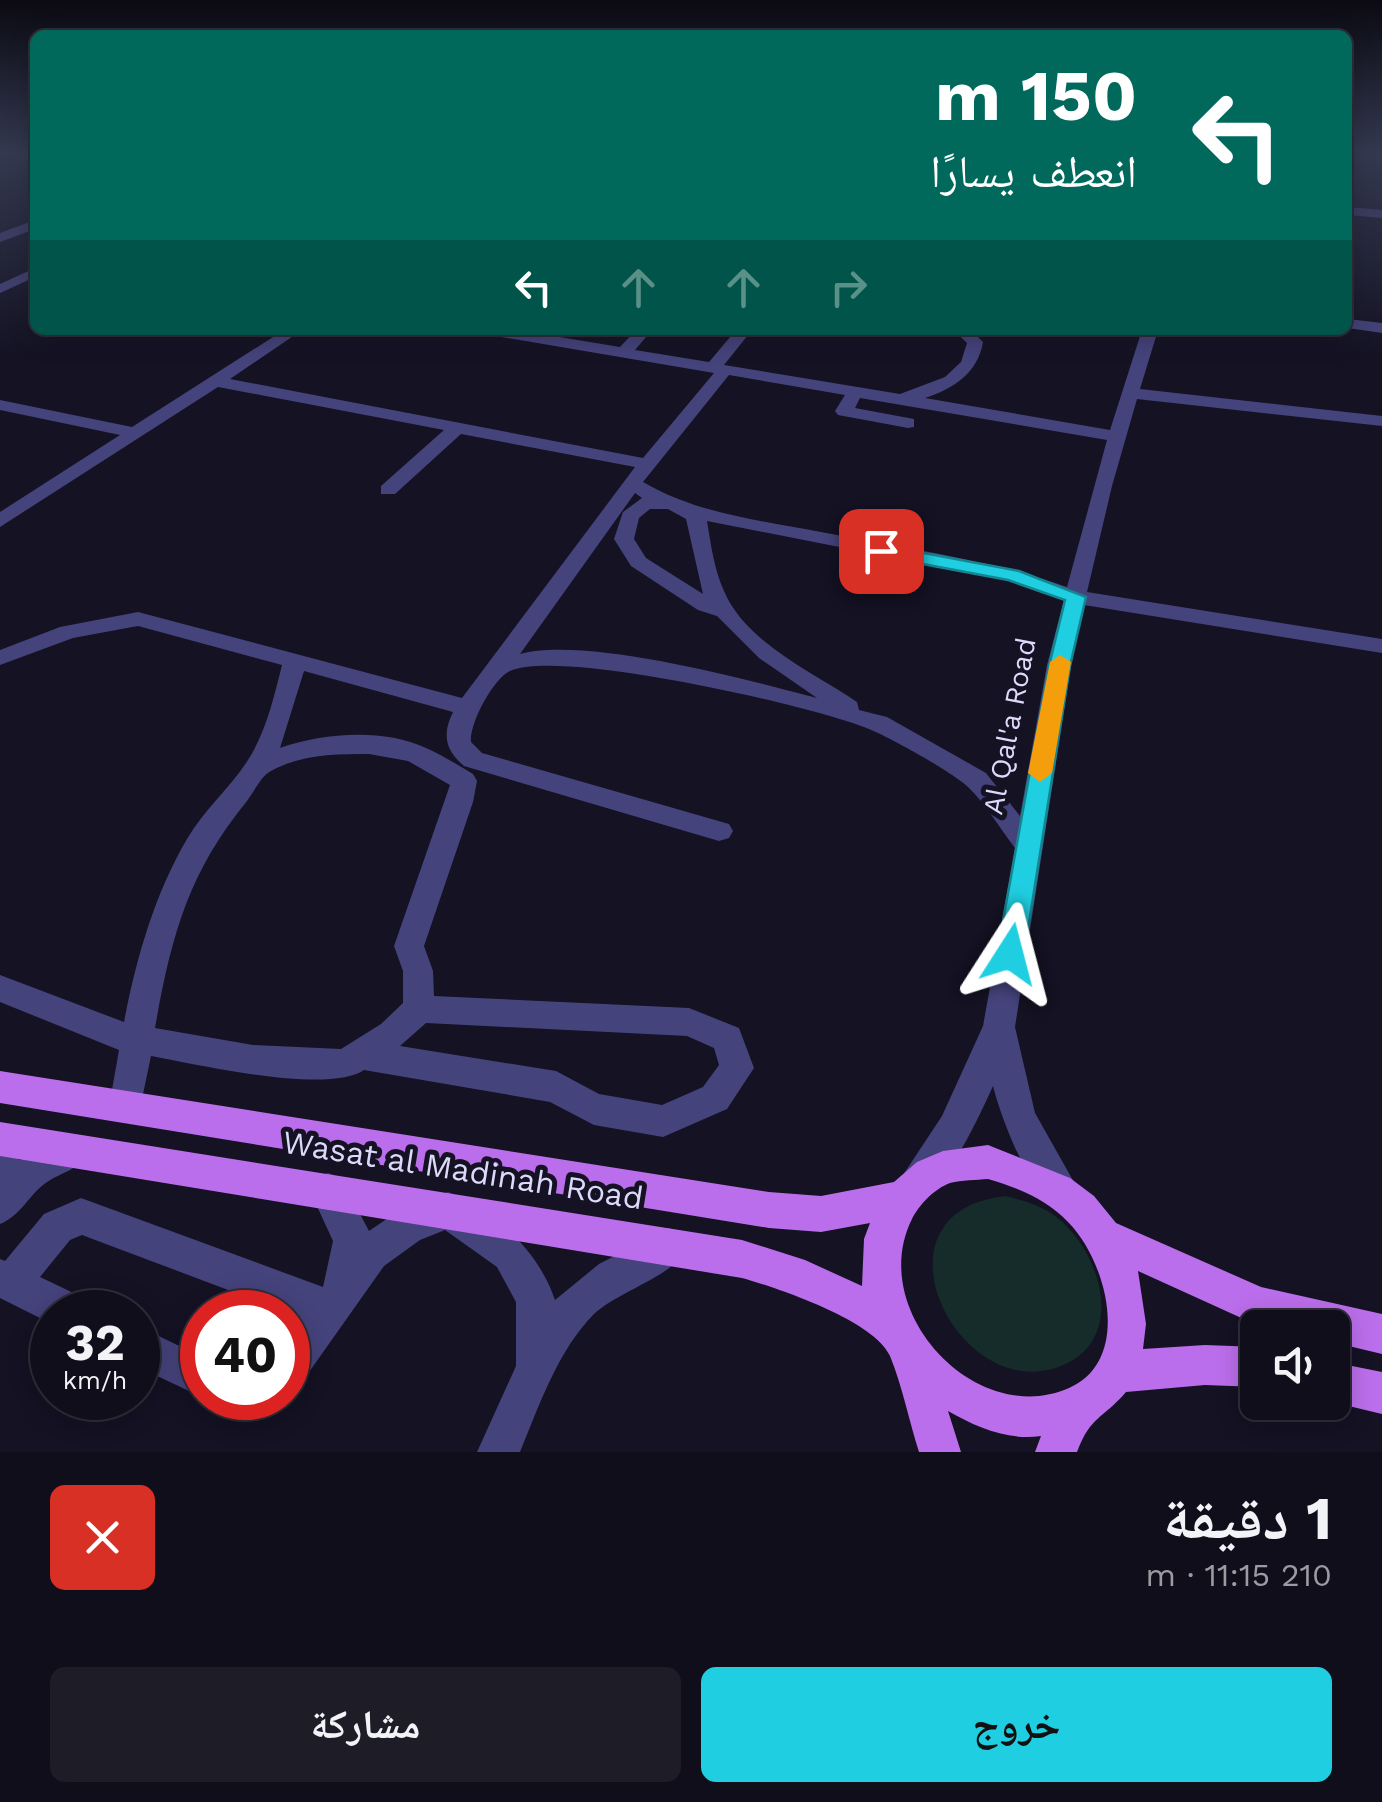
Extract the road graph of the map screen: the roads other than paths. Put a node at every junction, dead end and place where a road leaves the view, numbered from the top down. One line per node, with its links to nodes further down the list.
1 (30, 226): 2 (street)
2 (0, 238)
3 (30, 274): 4 (street)
4 (0, 289)
5 (1352, 324): 6 (street)
6 (1382, 328)
7 (286, 335): 15 (street)
8 (520, 335): 13 (street)
9 (639, 335): 13 (street)
10 (741, 335): 14 (street)
11 (967, 335): 18 (street)
12 (1148, 335): 17 (street, Al Qal'a Road)
13 (624, 352): 14 (street)
14 (719, 369): 16 (street); 25 (street)
15 (215, 381): 22 (street); 23 (street)
16 (856, 392): 18 (street); 21 (street)
17 (1129, 393): 20 (street); 24 (street, Al Qal'a Road)
18 (902, 399): 24 (street)
19 (0, 405): 23 (street)
20 (1382, 421)
21 (908, 423)
22 (456, 428): 25 (street); 27 (street)
23 (135, 434): 29 (street)
24 (1117, 436): 30 (street, Al Qal'a Road)
25 (647, 464): 26 (street)
26 (632, 484): 28 (street); 35 (street)
27 (388, 490)
28 (672, 503): 30 (street); 31 (street); 31 (street)
29 (0, 521)
30 (1076, 597): 32 (street); 40 (street, Al Qal'a Road)
31 (724, 612): 37 (street)
32 (1382, 646)
33 (0, 658): 34 (street)
34 (295, 661): 36 (street); 38 (street)
35 (498, 667): 36 (street); 37 (street)
36 (468, 708): 39 (street)
37 (860, 717): 40 (street)
38 (258, 766): 42 (street); 44 (street)
39 (720, 831)
40 (1028, 845): 43 (street, Al Qal'a Road)
41 (0, 988): 44 (street)
42 (419, 1009): 45 (street); 45 (street)
43 (999, 1026): 53 (street, Al Qal'a Road); 54 (street, Al Qal'a Road)
44 (136, 1039): 45 (street); 47 (street)
45 (361, 1054)
46 (0, 1086): 47 (main road, Wasat al Madinah Road)
47 (126, 1107): 53 (main road, Wasat al Madinah Road)
48 (0, 1139): 49 (main road, Wasat al Madinah Road)
49 (71, 1150): 52 (main road, Wasat al Madinah Road); 55 (street)
50 (0, 1157): 51 (street)
51 (0, 1190)
52 (328, 1190): 56 (main road, Wasat al Madinah Road); 61 (street)
53 (909, 1191): 54 (main road); 64 (main road)
54 (1060, 1191): 57 (main road)
55 (0, 1206)
56 (448, 1210): 58 (main road, Wasat al Madinah Road); 61 (street); 66 (street)
57 (1102, 1236): 62 (main road); 67 (main road)
58 (669, 1247): 64 (main road, Wasat al Madinah Road); 66 (street)
59 (6, 1280): 60 (street); 61 (street)
60 (30, 1292)
61 (328, 1308): 63 (street)
62 (1382, 1334)
63 (310, 1335)
64 (903, 1342): 70 (main road); 72 (main road)
65 (1240, 1366): 67 (main road)
66 (536, 1368): 71 (street)
67 (1115, 1372): 70 (main road)
68 (1350, 1386): 69 (main road)
69 (1382, 1393)
70 (1072, 1410): 73 (main road)
71 (498, 1452)
72 (940, 1452)
73 (1056, 1452)

